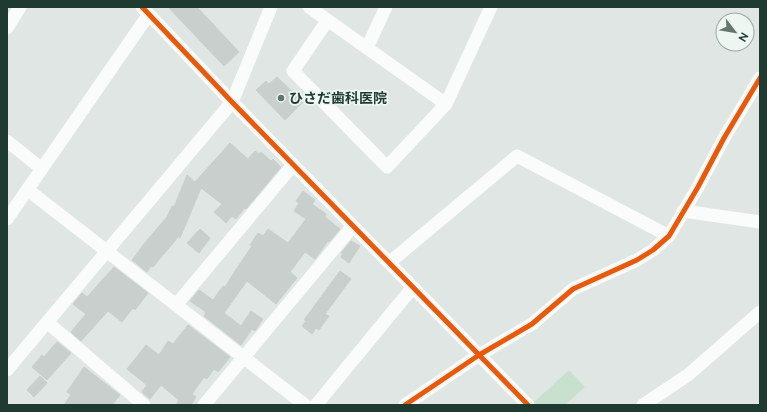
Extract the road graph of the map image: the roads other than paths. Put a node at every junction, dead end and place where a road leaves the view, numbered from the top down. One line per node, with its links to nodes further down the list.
1 (20, 7): 8 (street)
2 (271, 7): 11 (street)
3 (309, 7): 7 (street)
4 (386, 7): 9 (street)
5 (491, 7): 12 (street)
6 (146, 11): 11 (street); 15 (street)
7 (327, 21): 9 (street); 12 (street)
8 (7, 28)
9 (368, 48): 12 (street)
10 (760, 78): 17 (street)
11 (232, 102): 14 (street); 22 (street)
12 (446, 104)
13 (7, 141): 15 (street)
14 (293, 164): 20 (street); 25 (street)
15 (42, 169): 16 (street)
16 (28, 190): 18 (street); 22 (street)
17 (683, 211): 19 (street); 21 (street)
18 (7, 219)
19 (760, 222)
20 (353, 226): 23 (street); 29 (street)
21 (669, 236): 23 (street); 28 (street)
22 (106, 250): 25 (street); 27 (street)
23 (390, 262): 24 (street)
24 (413, 286): 28 (street); 34 (street)
25 (176, 305): 29 (street)
26 (760, 312): 37 (street)
27 (46, 322): 30 (street); 31 (street)
28 (479, 355): 35 (street); 36 (street)
29 (244, 357): 32 (street); 33 (street)
30 (7, 370)
31 (144, 405)
32 (204, 405)
33 (305, 405)
34 (316, 405)
35 (405, 405)
36 (528, 405)
37 (643, 405)

